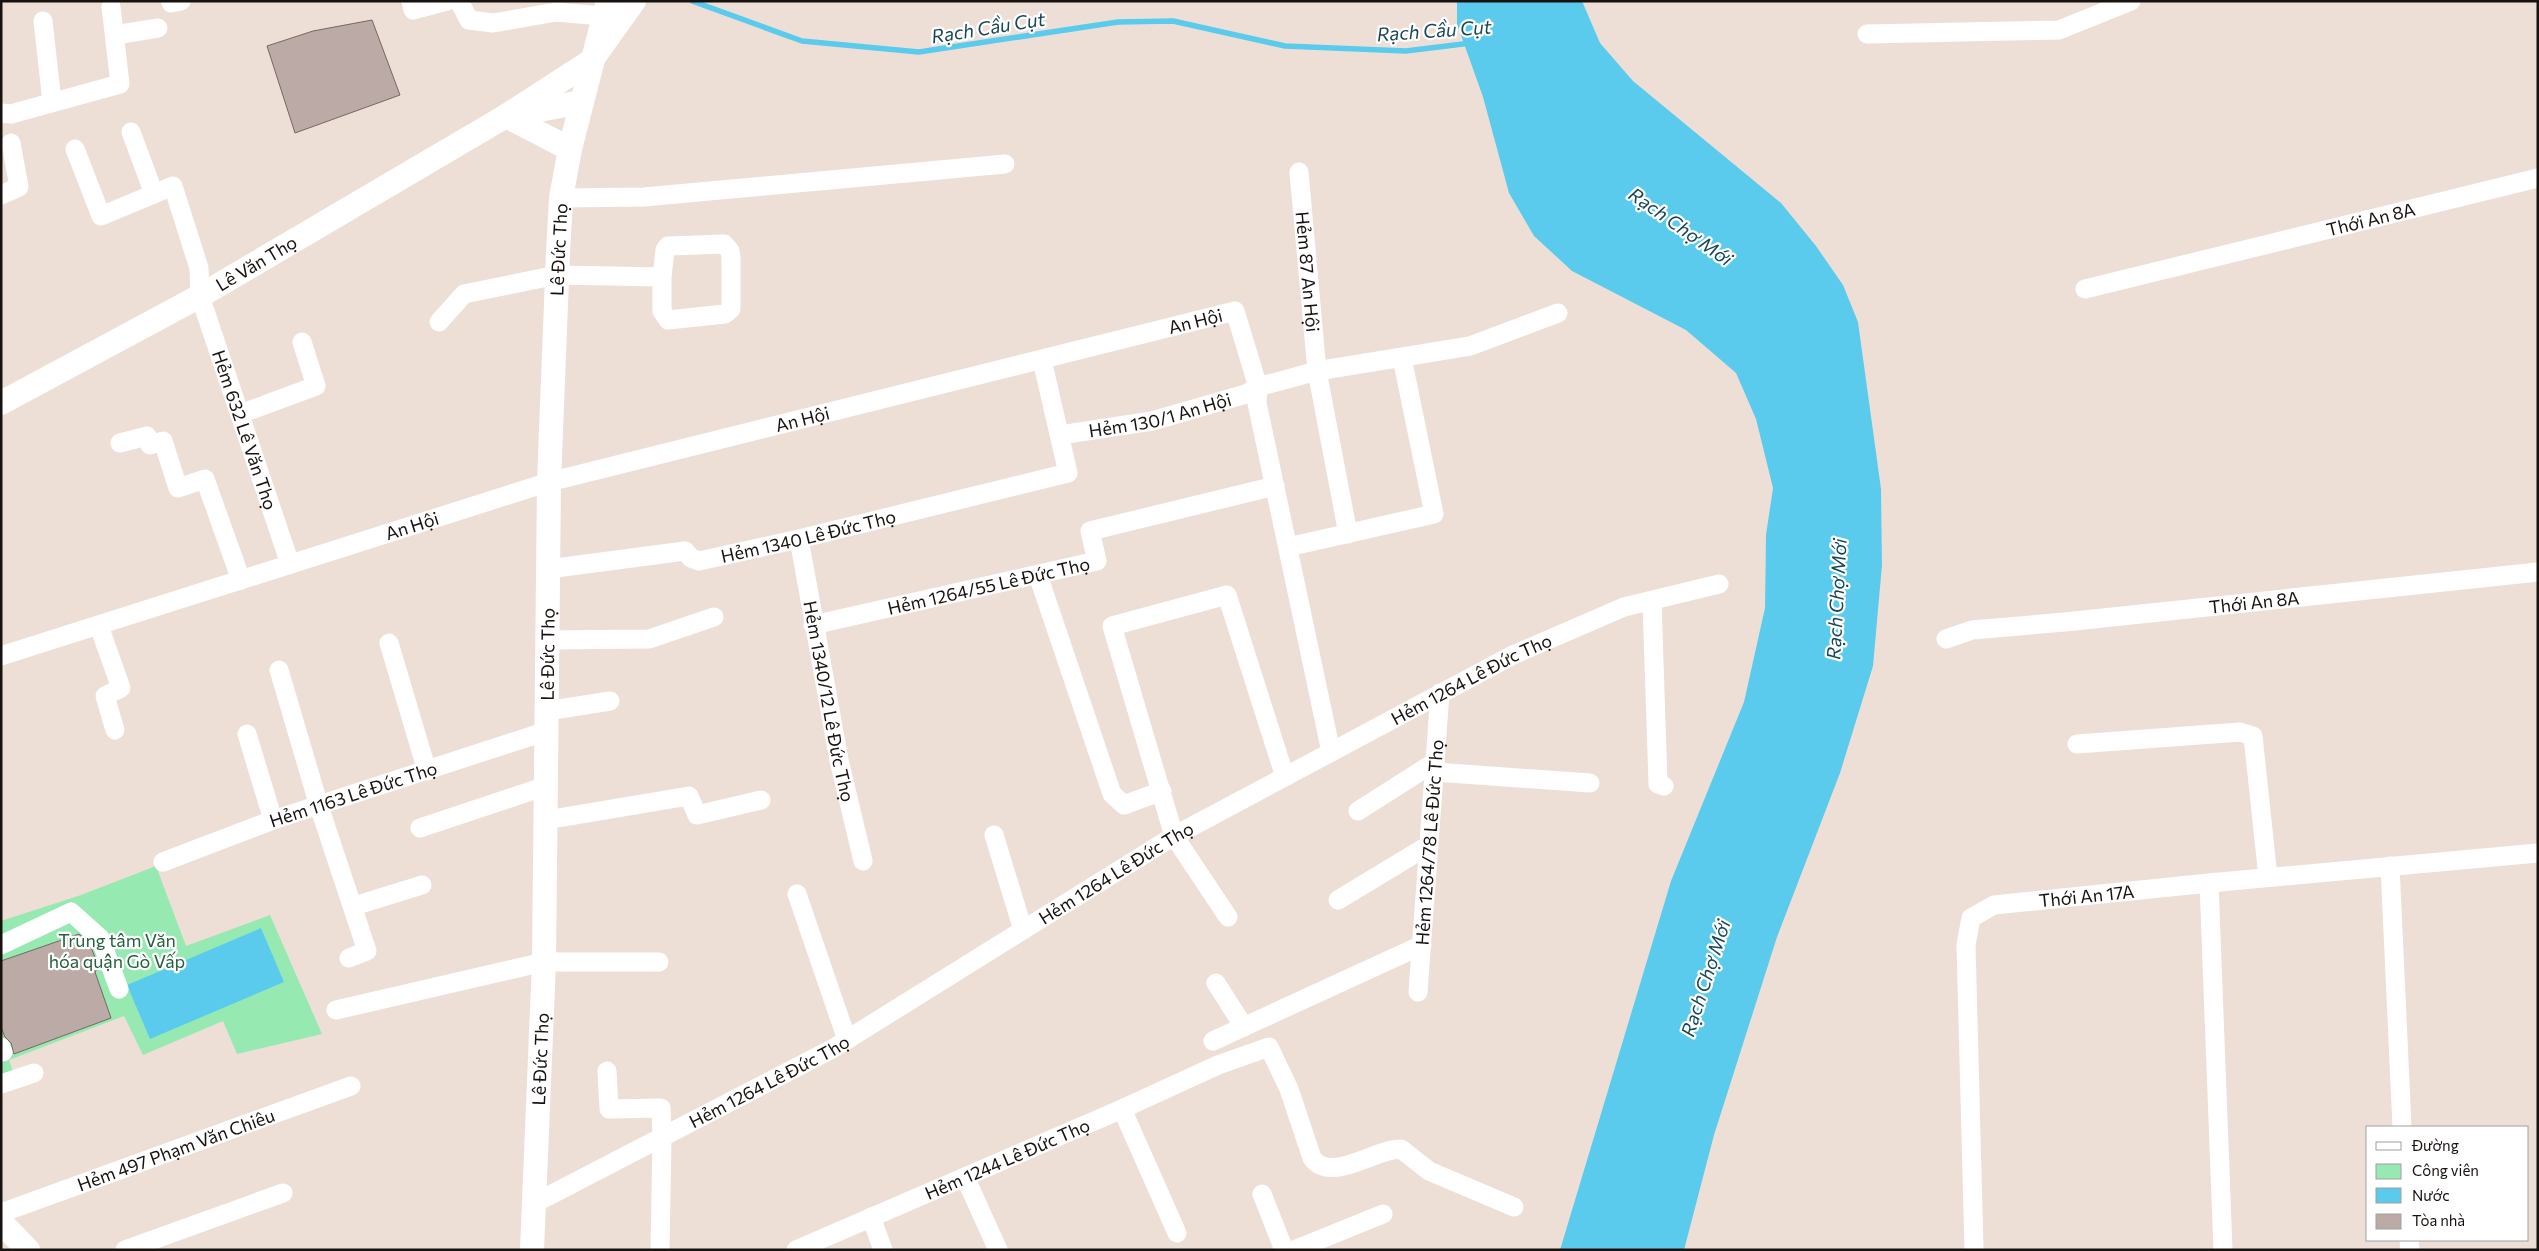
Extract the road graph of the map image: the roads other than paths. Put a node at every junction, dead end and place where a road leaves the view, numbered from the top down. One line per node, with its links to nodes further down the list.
1 (411, 1): 2 (street)
2 (448, 1)
3 (459, 1): 7 (street)
4 (2132, 1): 10 (street)
5 (634, 2): 12 (main road, Lê Đức Thọ)
6 (111, 7): 11 (street)
7 (605, 9): 12 (main road, Lê Đức Thọ)
8 (43, 21): 13 (street)
9 (158, 28): 11 (street)
10 (1867, 34)
11 (114, 35): 13 (street)
12 (591, 61): 14 (main road, Lê Đức Thọ); 16 (main road, Lê Văn Thọ)
13 (52, 102): 15 (street)
14 (581, 102): 16 (main road); 20 (main road, Lê Đức Thọ)
15 (1, 113)
16 (506, 116): 20 (main road); 30 (main road, Lê Văn Thọ)
17 (131, 132): 25 (street)
18 (11, 143): 24 (street)
19 (75, 149): 25 (street)
20 (570, 150): 26 (main road, Lê Đức Thọ)
21 (1005, 164): 26 (street)
22 (1299, 172): 36 (street, Hẻm 87 An Hội)
23 (2538, 178): 29 (street, Thới An 8A)
24 (1, 194)
25 (154, 194): 30 (street, Hẻm 632 Lê Văn Thọ)
26 (561, 198): 27 (main road, Lê Đức Thọ)
27 (557, 275): 28 (street); 32 (street); 42 (main road, Lê Đức Thọ)
28 (662, 277): 28 (street)
29 (2085, 290)
30 (200, 296): 38 (main road, Lê Văn Thọ); 39 (street, Hẻm 632 Lê Văn Thọ)
31 (1558, 313): 34 (street)
32 (439, 322)
33 (302, 342): 39 (street)
34 (1402, 358): 36 (street); 44 (street)
35 (1042, 360): 37 (street, An Hội); 40 (street); 42 (street, An Hội)
36 (1317, 370): 37 (street); 44 (street)
37 (1258, 387): 40 (street, Hẻm 130/1 An Hội); 43 (street)
38 (1, 403)
39 (240, 414): 47 (street, Hẻm 632 Lê Văn Thọ)
40 (1060, 435): 45 (street, Hẻm 1340 Lê Đức Thọ)
41 (120, 443): 51 (street)
42 (549, 482): 47 (street, An Hội); 48 (main road, Lê Đức Thọ)
43 (1275, 486): 46 (street); 50 (street, Hẻm 1264/55 Lê Đức Thọ)
44 (1348, 534): 46 (street)
45 (799, 539): 48 (street, Hẻm 1340 Lê Đức Thọ); 55 (street, Hẻm 1340/12 Lê Đức Thọ)
46 (1288, 547): 68 (street)
47 (290, 564): 51 (street, An Hội)
48 (548, 569): 58 (main road, Lê Đức Thọ)
49 (2538, 572): 57 (street, Thới An 8A)
50 (1038, 575): 55 (street, Hẻm 1264/55 Lê Đức Thọ); 75 (street)
51 (241, 580): 56 (street, An Hội)
52 (1720, 584): 53 (street, Hẻm 1264 Lê Đức Thọ)
53 (1652, 601): 62 (street, Hẻm 1264 Lê Đức Thọ); 74 (street)
54 (714, 617): 58 (street)
55 (813, 625): 86 (street, Hẻm 1340/12 Lê Đức Thọ)
56 (99, 626): 60 (street, An Hội); 65 (street)
57 (1946, 639)
58 (548, 640): 64 (main road, Lê Đức Thọ)
59 (389, 643): 70 (street)
60 (1, 656)
61 (279, 670): 77 (street)
62 (1440, 693): 68 (street, Hẻm 1264 Lê Đức Thọ); 69 (street, Hẻm 1264/78 Lê Đức Thọ)
63 (610, 701): 64 (street, Hẻm 1163 Lê Đức Thọ)
64 (547, 721): 70 (street, Hẻm 1163 Lê Đức Thọ); 73 (main road, Lê Đức Thọ)
65 (115, 730)
66 (247, 734): 79 (street)
67 (2076, 744): 89 (street)
68 (1331, 752): 71 (street, Hẻm 1264 Lê Đức Thọ)
69 (1435, 767): 72 (street); 78 (street); 84 (street, Hẻm 1264/78 Lê Đức Thọ)
70 (427, 771): 77 (street, Hẻm 1163 Lê Đức Thọ)
71 (1285, 777): 75 (street); 83 (street, Hẻm 1264 Lê Đức Thọ)
72 (1590, 783)
73 (546, 786): 80 (main road, Lê Đức Thọ); 81 (street)
74 (1664, 786)
75 (1162, 790): 83 (street)
76 (761, 800): 80 (street)
77 (320, 806): 79 (street, Hẻm 1163 Lê Đức Thọ); 94 (street)
78 (1358, 810)
79 (273, 820): 87 (street, Hẻm 1163 Lê Đức Thọ)
80 (546, 820): 100 (main road, Lê Đức Thọ)
81 (420, 828)
82 (994, 835): 96 (street)
83 (1174, 836): 95 (street); 96 (street, Hẻm 1264 Lê Đức Thọ)
84 (1429, 845): 93 (street); 98 (street, Hẻm 1264/78 Lê Đức Thọ)
85 (2538, 853): 88 (street, Thới An 17A)
86 (863, 861)
87 (163, 862)
88 (2390, 866): 89 (street, Thới An 17A); 114 (street)
89 (2268, 877): 90 (street, Thới An 17A)
90 (2209, 883): 135 (street, Thới An 17A); 136 (street)
91 (422, 885): 94 (street)
92 (797, 894): 107 (street)
93 (1338, 900)
94 (354, 906): 99 (street)
95 (1228, 917)
96 (1023, 930): 107 (street, Hẻm 1264 Lê Đức Thọ)
97 (1, 945): 103 (street)
98 (1422, 946): 104 (street, Hẻm 1264/78 Lê Đức Thọ); 106 (street)
99 (350, 958)
100 (544, 962): 101 (street); 105 (street); 119 (main road, Lê Đức Thọ)
101 (660, 962)
102 (1216, 983): 106 (street)
103 (119, 989)
104 (1418, 992)
105 (336, 1010)
106 (1244, 1027): 108 (street)
107 (846, 1040): 115 (street, Hẻm 1264 Lê Đức Thọ)
108 (1213, 1041)
109 (607, 1071): 115 (street)
110 (34, 1073): 111 (street)
111 (1, 1084)
112 (351, 1086): 121 (street, Hẻm 497 Phạm Văn Chiêu)
113 (1122, 1109): 116 (street, Hẻm 1244 Lê Đức Thọ); 120 (street, Hẻm 1244 Lê Đức Thọ); 125 (street)
114 (2402, 1126)
115 (662, 1137): 119 (street, Hẻm 1264 Lê Đức Thọ); 129 (street)
116 (965, 1177): 123 (street, Hẻm 1244 Lê Đức Thọ); 132 (street)
117 (283, 1193): 127 (street)
118 (1262, 1194): 133 (street)
119 (533, 1204): 128 (main road, Lê Đức Thọ)
120 (1514, 1207)
121 (1, 1213)
122 (1383, 1214): 134 (street)
123 (871, 1217): 130 (street, Hẻm 1244 Lê Đức Thọ); 131 (street)
124 (1, 1222): 126 (main road)
125 (1177, 1233)
126 (28, 1250)
127 (125, 1250)
128 (532, 1250)
129 (660, 1250)
130 (796, 1250)
131 (883, 1250)
132 (998, 1250)
133 (1284, 1250)
134 (1294, 1250)
135 (1974, 1250)
136 (2223, 1250)

